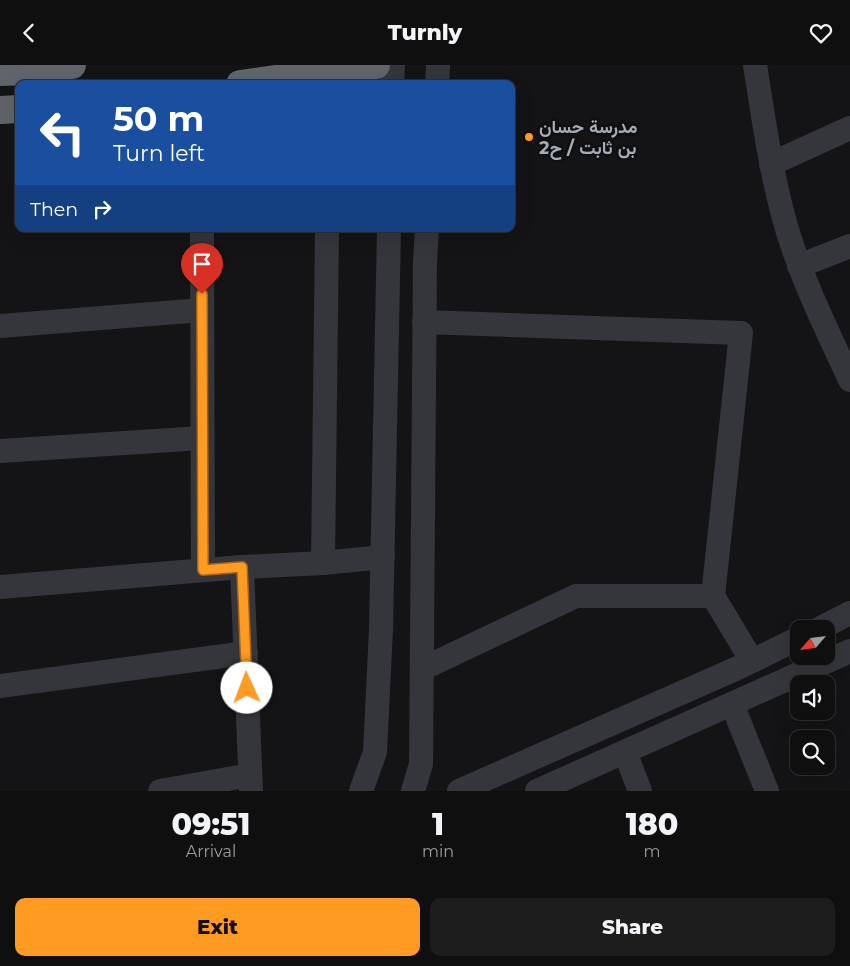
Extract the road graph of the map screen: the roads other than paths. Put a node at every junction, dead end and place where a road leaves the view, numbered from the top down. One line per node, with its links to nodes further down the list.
1 (72, 65): 6 (highway)
2 (376, 65): 7 (highway)
3 (393, 65): 8 (street)
4 (438, 65): 9 (street)
5 (755, 65): 13 (street)
6 (0, 72)
7 (269, 80)
8 (392, 80)
9 (437, 80)
10 (15, 109): 11 (highway)
11 (0, 110)
12 (850, 129): 13 (street)
13 (771, 164): 19 (street)
14 (202, 232): 20 (street)
15 (327, 232): 27 (street)
16 (389, 232): 26 (street)
17 (427, 232): 21 (street)
18 (850, 246): 19 (street)
19 (799, 266): 23 (street)
20 (202, 310): 22 (street); 24 (street)
21 (424, 322): 31 (street); 38 (street)
22 (0, 326)
23 (850, 380)
24 (202, 438): 25 (street); 29 (street)
25 (0, 451)
26 (383, 557): 27 (street); 44 (street)
27 (323, 563): 28 (street)
28 (242, 567): 29 (street); 36 (street)
29 (203, 570): 30 (street)
30 (0, 587)
31 (713, 596): 37 (street); 38 (street)
32 (850, 613): 33 (street)
33 (835, 620)
34 (790, 642): 37 (street)
35 (850, 651): 40 (street)
36 (246, 653): 39 (street); 42 (street)
37 (746, 664): 40 (street); 46 (street)
38 (422, 669): 45 (street)
39 (0, 686)
40 (742, 700): 41 (street); 49 (street)
41 (625, 752): 47 (street); 48 (street)
42 (251, 783): 43 (street)
43 (160, 791)
44 (362, 791)
45 (413, 791)
46 (459, 791)
47 (537, 791)
48 (640, 791)
49 (767, 791)

